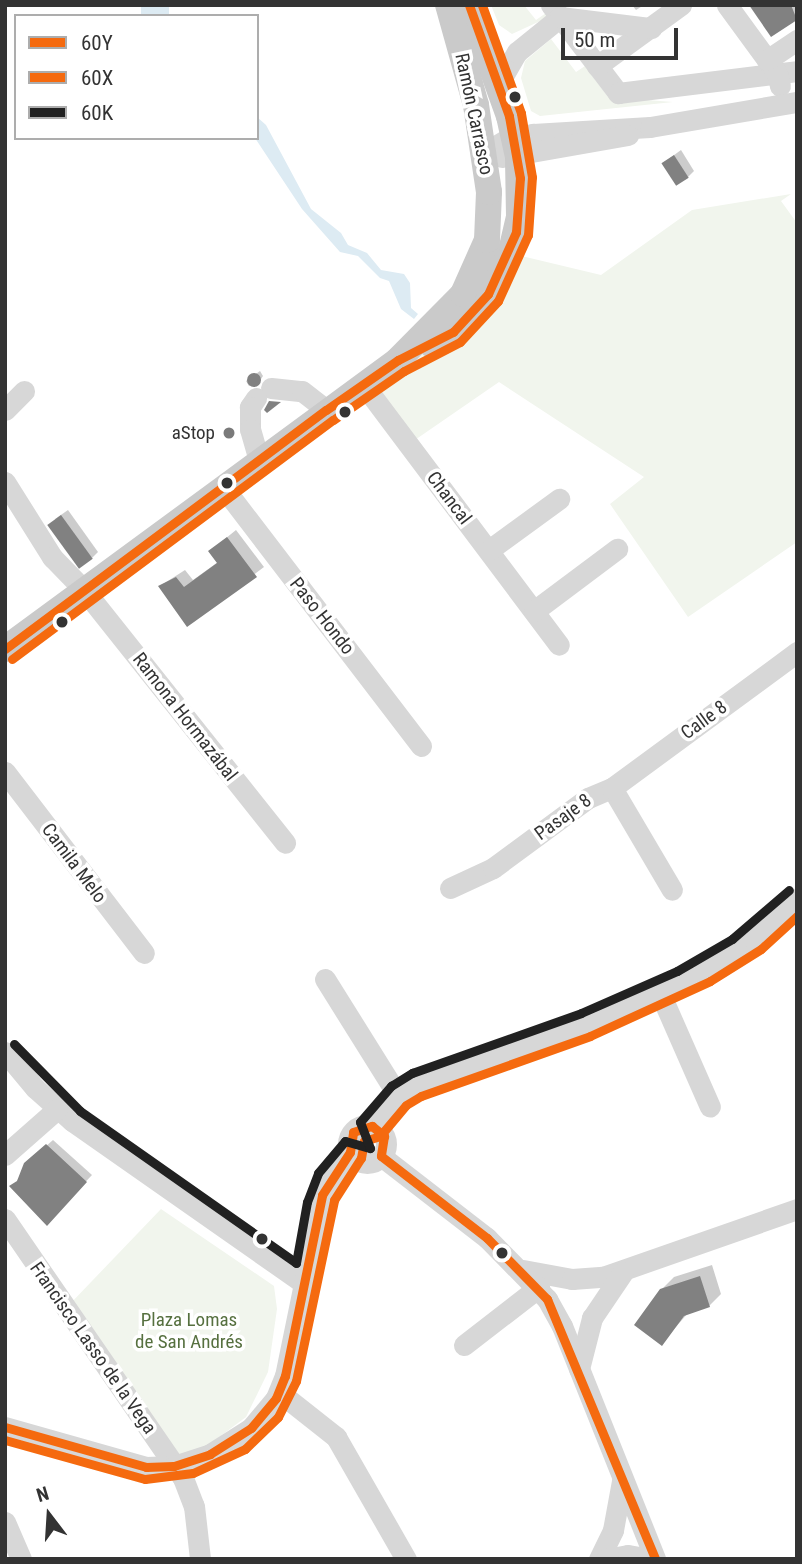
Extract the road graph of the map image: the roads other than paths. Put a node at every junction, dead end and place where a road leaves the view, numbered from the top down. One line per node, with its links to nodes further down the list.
1 (449, 5): 17 (main road, Ramón Carrasco)
2 (469, 5): 8 (main road, Ramón Carrasco)
3 (681, 5): 6 (street)
4 (727, 5): 11 (street)
5 (556, 11): 6 (street); 9 (street); 10 (street)
6 (651, 28): 10 (street)
7 (797, 40): 11 (street)
8 (483, 43): 9 (street); 12 (main road, Ramón Carrasco)
9 (524, 46): 12 (street)
10 (597, 66): 13 (street)
11 (781, 69): 13 (street); 14 (street)
12 (499, 83): 16 (main road, Ramón Carrasco)
13 (680, 87): 15 (street)
14 (789, 104): 15 (street)
15 (684, 122): 16 (street)
16 (516, 147): 17 (street); 18 (main road, Ramón Carrasco)
17 (484, 153): 18 (main road, Ramón Carrasco)
18 (398, 360): 19 (main road, Ramón Carrasco)
19 (363, 384): 22 (main road, Ramón Carrasco); 28 (street, Chancal)
20 (24, 391): 21 (street)
21 (5, 410)
22 (326, 410): 23 (main road, Ramón Carrasco); 23 (street)
23 (259, 460): 25 (main road, Ramón Carrasco)
24 (5, 482): 29 (street, Ramona Hormazábal)
25 (223, 487): 29 (main road, Ramón Carrasco); 34 (street, Paso Hondo)
26 (559, 499): 28 (street)
27 (617, 549): 30 (street)
28 (489, 550): 30 (street, Chancal)
29 (84, 590): 32 (main road, Ramón Carrasco); 37 (street, Ramona Hormazábal)
30 (534, 611): 31 (street, Chancal)
31 (559, 645)
32 (5, 649)
33 (797, 652): 36 (street, Calle 8)
34 (421, 746)
35 (5, 772): 41 (street, Camila Melo)
36 (612, 788): 38 (street, Pasaje 8); 39 (street, Pasaje 8)
37 (285, 844)
38 (450, 888)
39 (671, 890)
40 (797, 898): 43 (street)
41 (144, 953)
42 (325, 979): 45 (street)
43 (660, 993): 45 (street); 46 (street)
44 (5, 1052): 47 (street)
45 (398, 1096): 48 (street)
46 (710, 1107)
47 (57, 1109): 50 (street); 56 (street)
48 (372, 1126): 49 (street); 51 (street)
49 (350, 1152): 51 (street); 56 (street)
50 (5, 1155)
51 (382, 1156): 54 (street)
52 (797, 1209): 55 (street)
53 (5, 1219): 62 (street, Francisco Lasso de la Vega)
54 (523, 1270): 55 (street); 57 (street)
55 (623, 1272): 59 (street)
56 (304, 1284): 60 (street)
57 (539, 1287): 58 (street); 59 (street)
58 (464, 1345)
59 (579, 1369): 63 (street)
60 (279, 1392): 62 (street); 67 (street)
61 (5, 1427): 62 (street)
62 (174, 1466): 66 (street, Francisco Lasso de la Vega)
63 (622, 1480): 68 (street); 70 (street)
64 (5, 1522): 65 (street)
65 (21, 1559)
66 (200, 1559)
67 (406, 1559)
68 (599, 1559)
69 (606, 1559): 70 (street)
70 (653, 1559)

